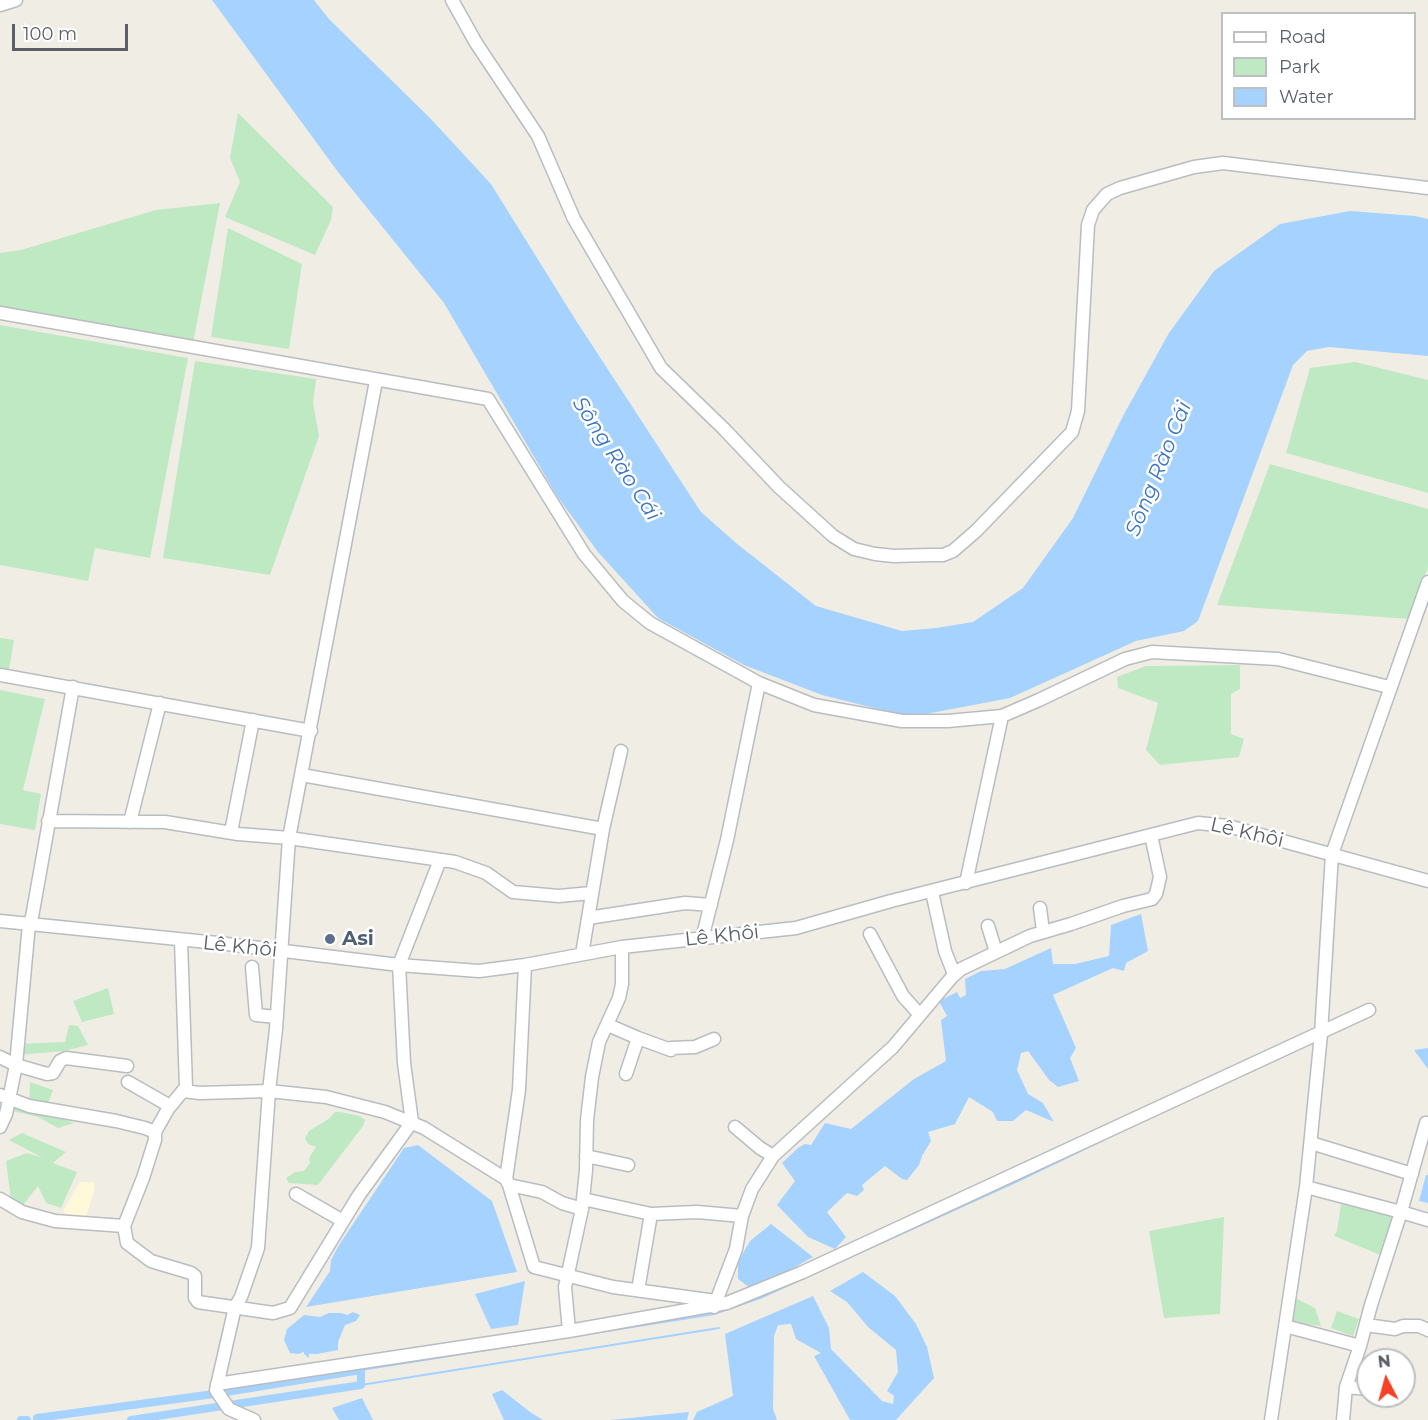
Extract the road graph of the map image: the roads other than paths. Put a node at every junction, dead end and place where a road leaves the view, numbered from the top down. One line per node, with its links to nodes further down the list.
1 (16, 0): 3 (street)
2 (452, 0): 4 (street)
3 (0, 5)
4 (1428, 189)
5 (0, 313): 6 (street)
6 (376, 381): 9 (street); 15 (street)
7 (1428, 582): 11 (street)
8 (0, 675): 10 (street)
9 (759, 682): 13 (street); 30 (street)
10 (73, 687): 12 (street); 18 (street)
11 (1389, 687): 13 (street); 24 (street)
12 (160, 703): 14 (street); 19 (street)
13 (1002, 716): 27 (street)
14 (253, 720): 15 (street); 21 (street)
15 (311, 731): 17 (street)
16 (621, 751): 20 (street)
17 (302, 775): 20 (street); 23 (street)
18 (48, 821): 19 (street); 34 (street)
19 (130, 822): 21 (street)
20 (603, 829): 29 (street)
21 (231, 832): 23 (street)
22 (1151, 835): 24 (street, Lê Khôi); 27 (street, Lê Khôi); 36 (street)
23 (289, 838): 25 (street); 41 (street)
24 (1332, 854): 26 (street, Lê Khôi); 52 (street)
25 (440, 860): 29 (street); 44 (street)
26 (1428, 881)
27 (966, 883): 28 (street, Lê Khôi)
28 (932, 891): 38 (street, Lê Khôi); 47 (street)
29 (591, 893): 32 (street)
30 (711, 905): 32 (street); 38 (street)
31 (1040, 908): 36 (street)
32 (588, 918): 43 (street)
33 (0, 921): 34 (street, Lê Khôi)
34 (29, 924): 39 (street, Lê Khôi); 56 (street)
35 (988, 926): 42 (street)
36 (1043, 931): 42 (street)
37 (870, 934): 49 (street)
38 (702, 939): 40 (street, Lê Khôi)
39 (181, 941): 41 (street, Lê Khôi); 60 (street)
40 (622, 947): 43 (street, Lê Khôi); 51 (street)
41 (281, 951): 44 (street, Lê Khôi); 50 (street)
42 (996, 952): 47 (street)
43 (582, 954): 45 (street, Lê Khôi)
44 (399, 965): 45 (street, Lê Khôi); 65 (street)
45 (525, 965): 74 (street)
46 (252, 967): 50 (street)
47 (954, 974): 49 (street)
48 (1370, 1010): 52 (street)
49 (920, 1015): 71 (street)
50 (277, 1017): 61 (street)
51 (608, 1025): 53 (street); 70 (street)
52 (1321, 1034): 69 (street); 87 (street)
53 (638, 1038): 54 (street); 58 (street)
54 (714, 1039)
55 (0, 1057): 56 (street)
56 (16, 1065): 57 (street); 62 (street)
57 (128, 1066)
58 (626, 1074)
59 (128, 1082): 63 (street)
60 (183, 1091): 61 (street); 63 (street)
61 (269, 1091): 65 (street); 88 (street)
62 (5, 1097): 66 (street); 68 (street)
63 (170, 1106): 68 (street)
64 (1427, 1121): 73 (street)
65 (412, 1122): 74 (street); 83 (street)
66 (0, 1127)
67 (735, 1127): 71 (street)
68 (155, 1132): 84 (street)
69 (1311, 1143): 73 (street); 75 (street)
70 (586, 1156): 72 (street); 78 (street)
71 (773, 1156): 81 (street)
72 (628, 1165)
73 (1412, 1173): 79 (street)
74 (507, 1182): 78 (street); 85 (street)
75 (1306, 1187): 79 (street); 90 (street)
76 (296, 1194): 83 (street)
77 (0, 1199): 84 (street)
78 (582, 1204): 80 (street); 85 (street)
79 (1401, 1212): 82 (street); 89 (street)
80 (651, 1214): 81 (street); 86 (street)
81 (741, 1216): 87 (street)
82 (1428, 1220)
83 (343, 1221): 88 (street)
84 (124, 1226): 88 (street)
85 (567, 1277): 86 (street); 92 (street)
86 (638, 1290): 87 (street)
87 (715, 1304): 92 (street)
88 (236, 1307): 94 (street)
89 (1366, 1325): 91 (street); 93 (street)
90 (1285, 1326): 93 (street); 98 (street)
91 (1428, 1330)
92 (569, 1331): 94 (street)
93 (1360, 1346): 95 (street)
94 (217, 1387): 97 (street)
95 (1346, 1388): 96 (street); 99 (street)
96 (1356, 1388)
97 (254, 1420)
98 (1271, 1420)
99 (1343, 1420)

